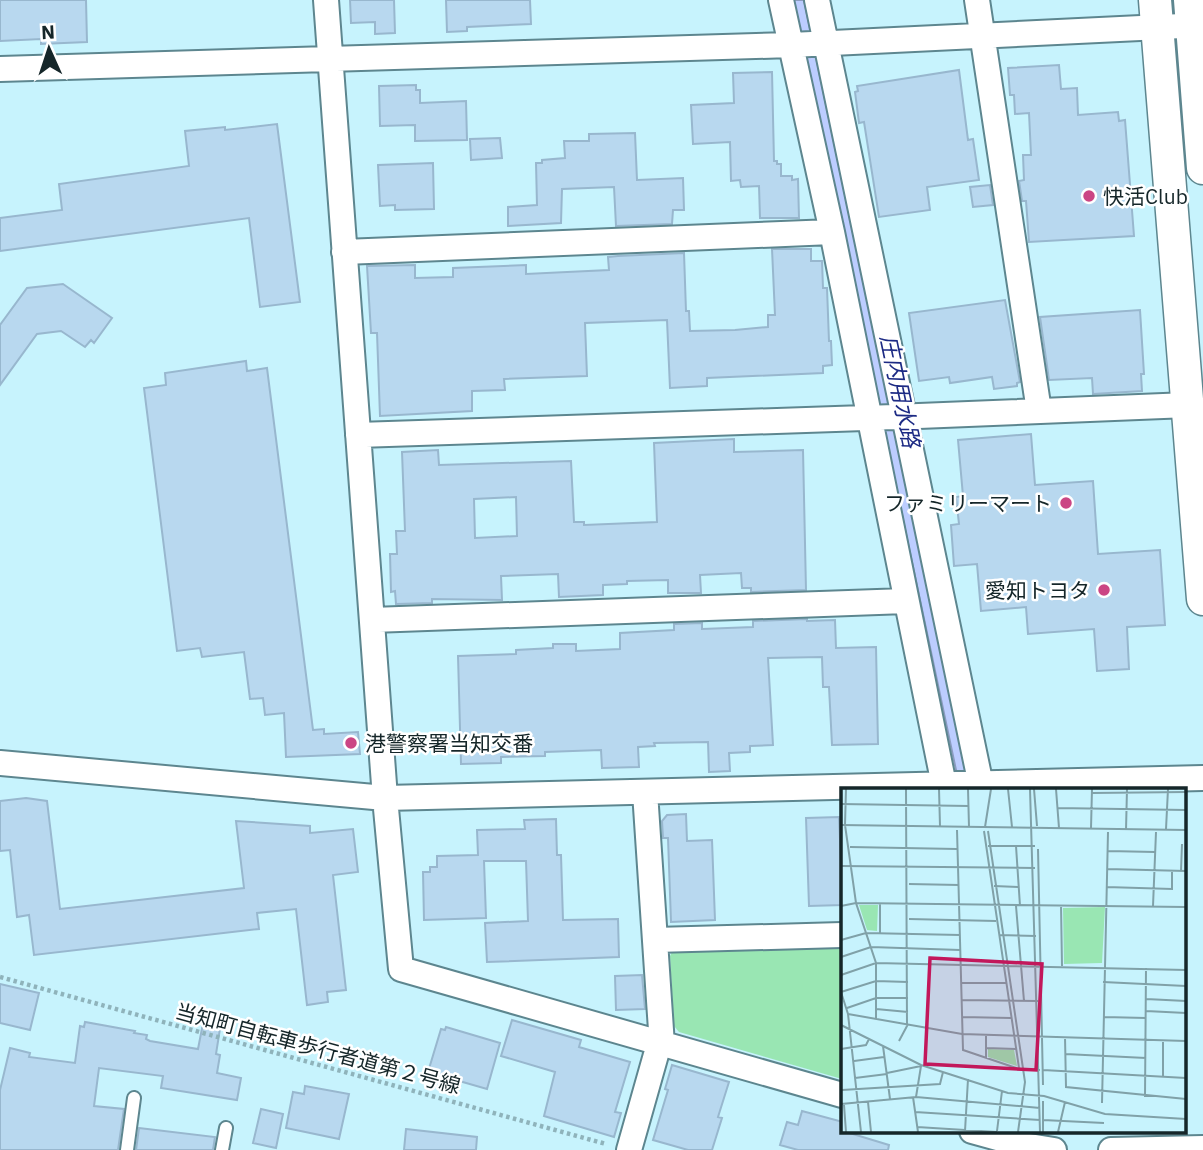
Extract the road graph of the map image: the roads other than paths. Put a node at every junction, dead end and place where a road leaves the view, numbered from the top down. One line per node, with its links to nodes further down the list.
1 (326, 0): 9 (street)
2 (781, 0): 8 (street)
3 (817, 0): 8 (street)
4 (977, 0): 7 (street)
5 (1156, 13): 6 (street); 7 (street); 14 (street)
6 (1195, 17): 11 (street)
7 (982, 36): 8 (street); 15 (street)
8 (808, 44): 9 (street); 12 (street); 16 (street)
9 (330, 60): 10 (street); 13 (street)
10 (0, 69)
11 (1203, 169)
12 (832, 232): 13 (street); 16 (street)
13 (344, 252): 17 (street)
14 (1188, 405): 15 (street); 18 (street)
15 (1039, 411): 16 (street)
16 (887, 418): 17 (street); 19 (street); 23 (street)
17 (358, 435): 20 (street)
18 (1203, 599)
19 (906, 601): 20 (street); 23 (street)
20 (372, 620): 27 (street)
21 (0, 763): 27 (street)
22 (1203, 778): 23 (street)
23 (963, 786): 25 (street)
24 (841, 788): 26 (street)
25 (857, 788)
26 (645, 792): 27 (street); 29 (street)
27 (385, 798): 30 (street)
28 (841, 936): 29 (street)
29 (655, 940): 30 (street)
30 (661, 1044): 31 (street); 37 (street)
31 (841, 1095)
32 (134, 1098): 39 (lane)
33 (226, 1128): 40 (lane)
34 (977, 1132): 36 (street)
35 (1058, 1132): 41 (street)
36 (1036, 1144)
37 (622, 1148)
38 (1203, 1148): 42 (street)
39 (127, 1150)
40 (222, 1150)
41 (1062, 1150)
42 (1111, 1150)

